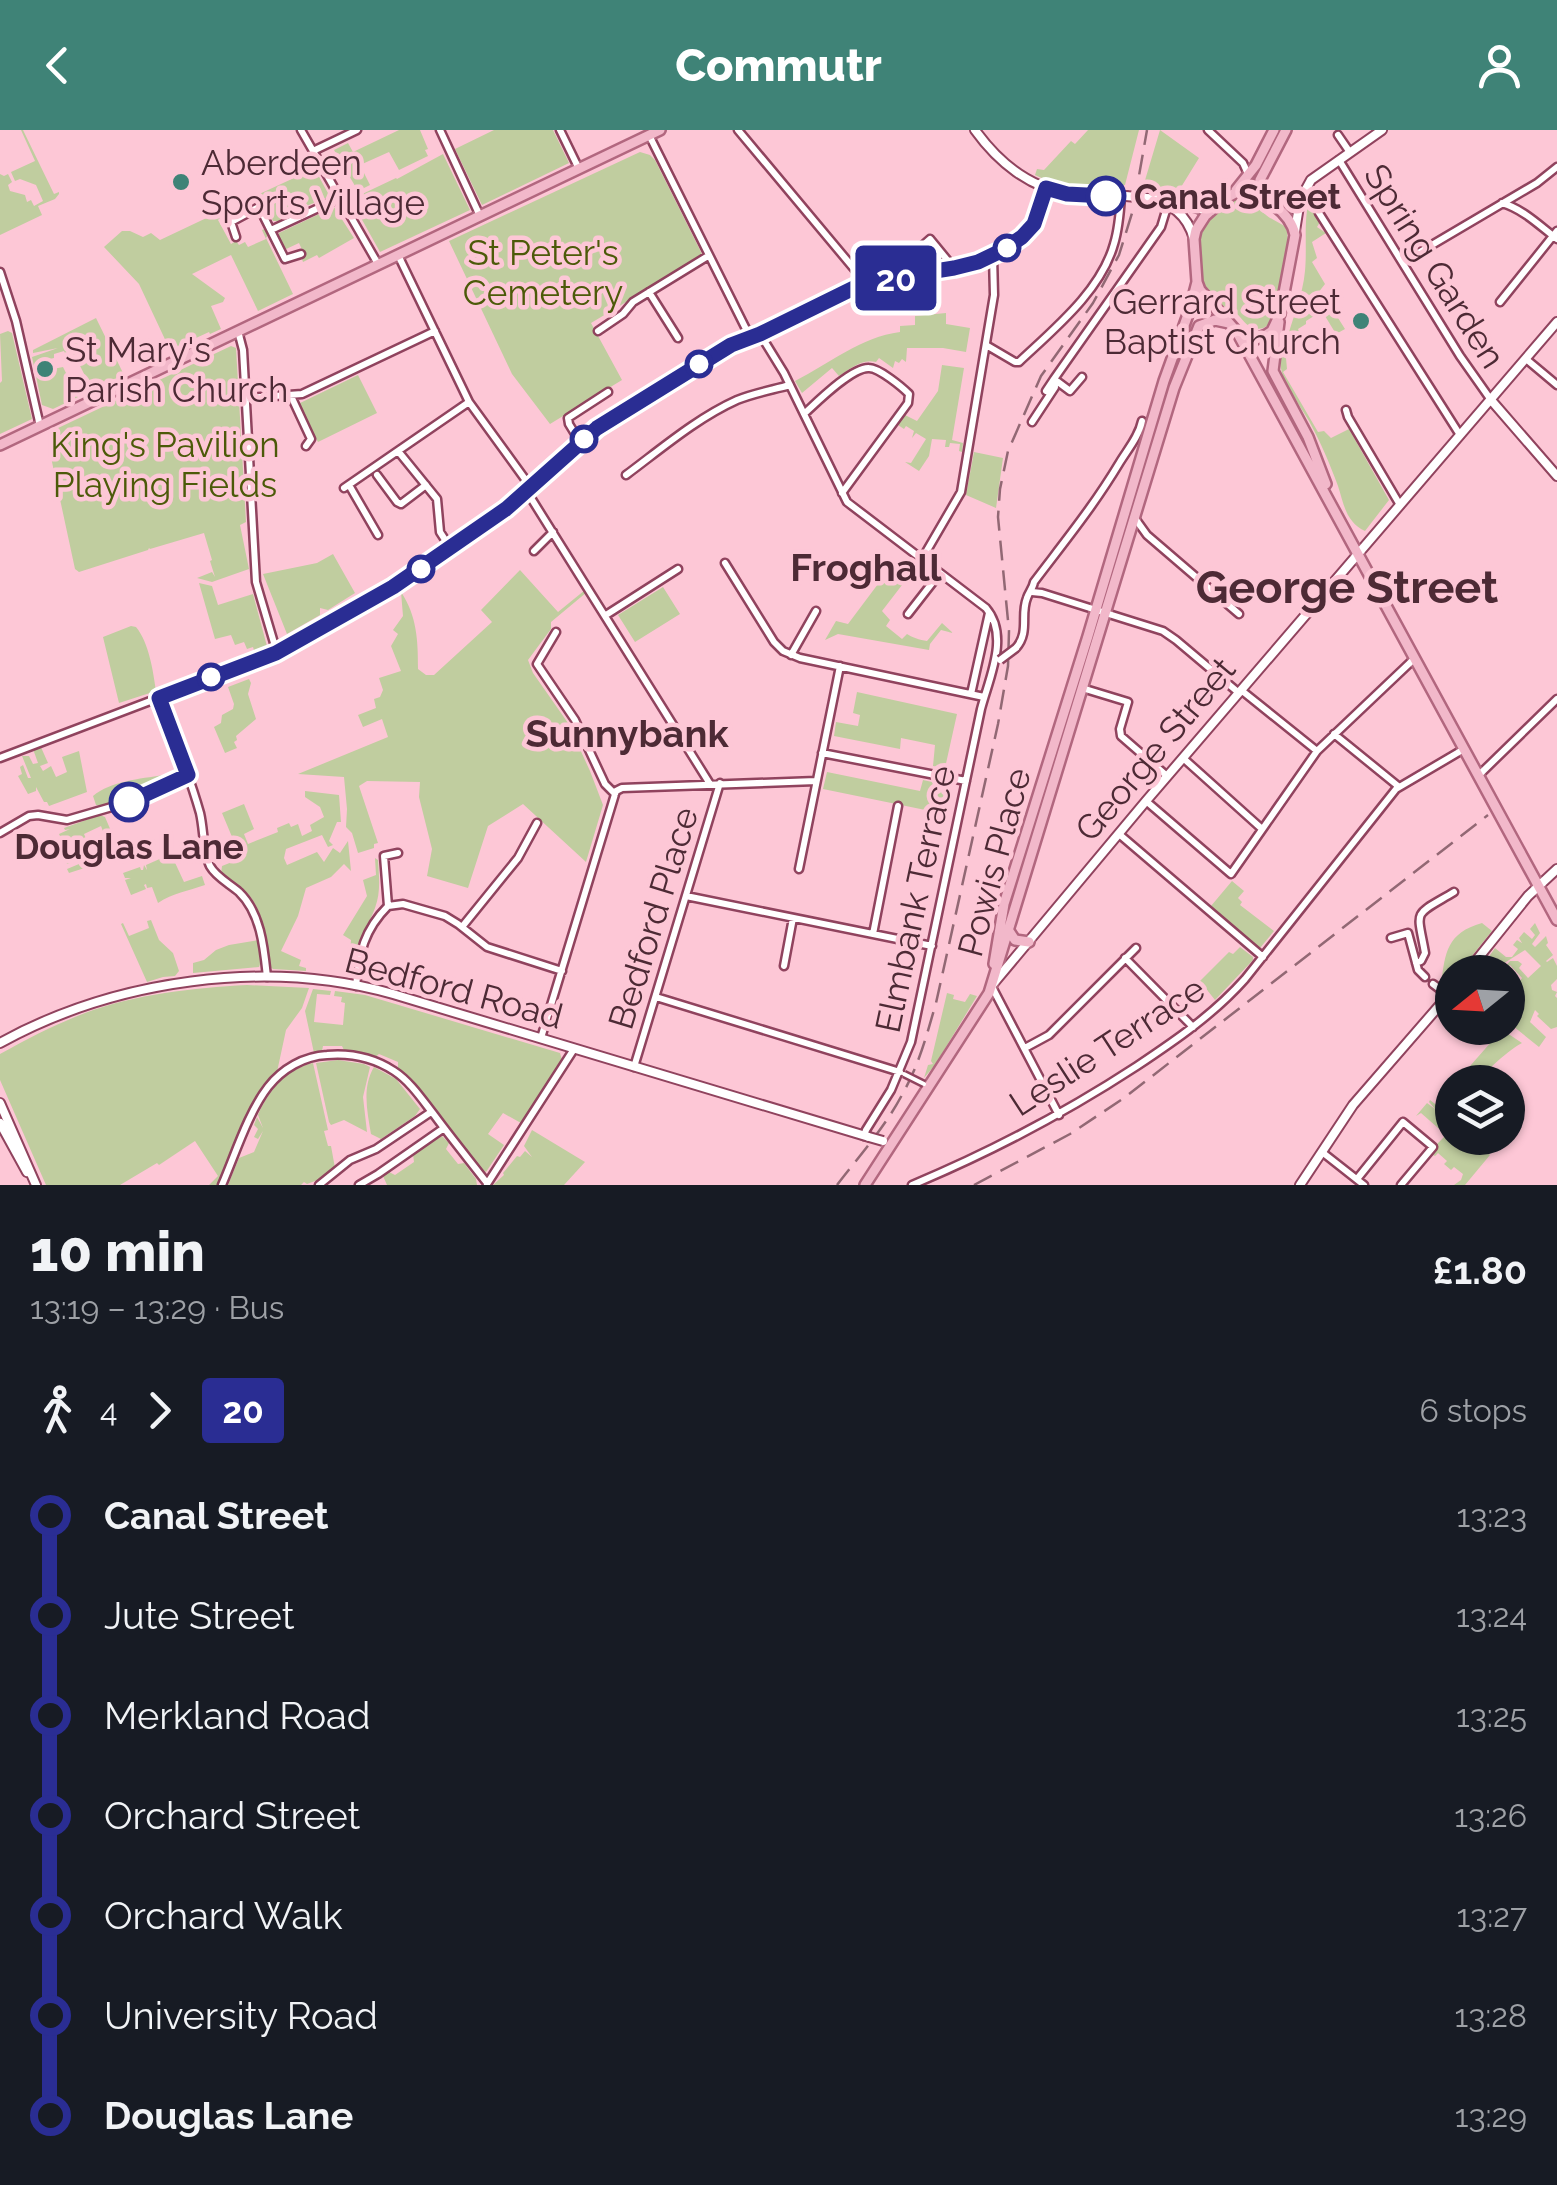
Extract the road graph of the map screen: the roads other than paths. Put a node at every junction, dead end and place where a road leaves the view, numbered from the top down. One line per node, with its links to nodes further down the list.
1 (301, 130): 13 (street)
2 (357, 130): 13 (street)
3 (440, 130): 32 (street)
4 (560, 130): 17 (street)
5 (738, 130): 47 (street)
6 (975, 130): 19 (street)
7 (1208, 130): 18 (street)
8 (1274, 130): 18 (main road)
9 (1286, 130): 22 (main road)
10 (1382, 130): 14 (street)
11 (656, 132): 17 (main road); 41 (street)
12 (1338, 135): 14 (street)
13 (313, 151): 24 (street)
14 (1349, 151): 15 (street)
15 (1338, 158): 25 (street); 43 (street, Spring Garden)
16 (1557, 167): 20 (street)
17 (579, 168): 32 (main road)
18 (1248, 176): 21 (main road)
19 (1046, 188): 23 (street); 42 (street)
20 (1525, 190): 27 (street); 31 (street)
21 (1234, 192): 22 (main road); 28 (main road)
22 (1259, 195): 29 (main road)
23 (1123, 196): 26 (street, bridge); 63 (street)
24 (340, 198): 33 (street); 44 (street)
25 (1300, 200): 29 (street); 34 (street)
26 (1168, 201): 28 (street); 37 (street); 49 (street)
27 (1501, 203): 31 (street); 43 (street)
28 (1211, 210): 37 (main road)
29 (1280, 211): 34 (main road)
30 (1319, 213): 80 (street)
31 (1525, 214): 35 (street)
32 (480, 216): 40 (main road)
33 (271, 230): 36 (street); 39 (street)
34 (1294, 235): 53 (main road)
35 (1556, 235): 52 (street)
36 (236, 237)
37 (1194, 239): 48 (main road)
38 (921, 247): 45 (street)
39 (301, 254)
40 (398, 255): 44 (main road); 56 (street)
41 (708, 256): 50 (street); 61 (street)
42 (993, 256): 45 (street); 63 (street)
43 (1403, 262): 73 (street, Spring Garden)
44 (378, 264): 57 (main road)
45 (954, 268): 47 (street)
46 (0, 272): 79 (street)
47 (866, 282): 60 (street)
48 (1197, 282): 55 (main road); 107 (main road)
49 (1122, 284): 51 (street); 66 (street)
50 (649, 292): 58 (street); 62 (street)
51 (1132, 292)
52 (1500, 302)
53 (1280, 314): 59 (main road); 91 (main road)
54 (1557, 322): 64 (street, George Street)
55 (1229, 323): 59 (main road); 93 (main road)
56 (435, 330): 71 (street); 74 (street)
57 (238, 331): 72 (street); 79 (main road)
58 (598, 331)
59 (1238, 332): 91 (main road)
60 (760, 334): 61 (street); 67 (street)
61 (750, 337): 81 (street)
62 (678, 338)
63 (986, 345): 101 (street)
64 (1526, 359): 68 (street); 73 (street, George Street)
65 (1082, 377): 66 (street)
66 (1054, 379): 69 (street); 78 (street)
67 (790, 384): 76 (street); 86 (street)
68 (1557, 385)
69 (1046, 391)
70 (608, 392): 81 (street)
71 (290, 396): 72 (street); 83 (street)
72 (246, 398): 113 (street)
73 (1491, 400): 80 (street, George Street); 87 (street)
74 (469, 402): 84 (street); 89 (street)
75 (1346, 410): 92 (street)
76 (804, 414): 90 (street); 90 (street)
77 (1142, 421): 105 (street)
78 (1032, 422)
79 (40, 426): 82 (main road)
80 (1460, 435): 92 (street, George Street)
81 (580, 442): 89 (street)
82 (0, 445)
83 (306, 446)
84 (398, 451): 88 (street); 96 (street)
85 (377, 475): 88 (street)
86 (626, 475)
87 (1557, 476)
88 (426, 485): 98 (street)
89 (528, 488): 94 (street); 98 (street)
90 (842, 493): 101 (street)
91 (1333, 506): 100 (main road)
92 (1400, 506): 100 (street, George Street)
93 (1134, 517): 95 (street); 97 (main road)
94 (553, 532): 99 (street); 111 (street)
95 (1147, 534): 97 (street); 110 (street)
96 (378, 536)
97 (1127, 538): 107 (main road)
98 (451, 549): 113 (street)
99 (534, 550)
100 (1358, 554): 115 (main road); 119 (street, George Street)
101 (922, 559): 104 (street)
102 (725, 563): 114 (street)
103 (678, 569): 111 (street)
104 (940, 573): 108 (street); 109 (street)
105 (1032, 592): 107 (street); 116 (street, bridge)
106 (816, 611): 114 (street)
107 (1100, 611): 118 (main road, Powis Place); 119 (street); 171 (main road, Powis Place)
108 (990, 612): 116 (street); 120 (street)
109 (908, 614)
110 (1239, 614)
111 (606, 615): 135 (street)
112 (556, 632): 137 (street)
113 (276, 653): 122 (street)
114 (791, 655): 117 (street)
115 (1415, 658): 124 (street); 125 (main road)
116 (997, 663): 121 (street, Elmbank Terrace)
117 (840, 666): 120 (street); 127 (street)
118 (1082, 688): 131 (street); 156 (main road, Powis Place)
119 (1240, 691): 126 (street); 129 (street, George Street)
120 (971, 694): 121 (street)
121 (984, 697): 134 (street, Elmbank Terrace)
122 (159, 698): 128 (street); 130 (street)
123 (1557, 699): 132 (street)
124 (1334, 734): 126 (street); 136 (street)
125 (1464, 749): 132 (main road); 136 (street)
126 (1316, 750): 141 (street)
127 (822, 752): 133 (street); 134 (street)
128 (0, 758)
129 (1182, 758): 131 (street, George Street); 141 (street)
130 (188, 775): 142 (street); 168 (street)
131 (1167, 776): 138 (street, George Street)
132 (1478, 776): 147 (main road)
133 (816, 781): 135 (street); 145 (street)
134 (966, 781): 160 (street, Elmbank Terrace)
135 (715, 783): 137 (street); 149 (street, Bedford Place)
136 (1398, 786): 163 (street, Leslie Terrace)
137 (615, 794): 167 (street)
138 (1146, 801): 141 (street); 143 (street, George Street)
139 (898, 806): 157 (street)
140 (537, 822): 155 (street)
141 (1262, 828)
142 (0, 833)
143 (1118, 834): 159 (street, George Street); 163 (street)
144 (398, 853): 151 (street)
145 (799, 869)
146 (1557, 869): 147 (street)
147 (1538, 885): 154 (main road); 162 (street)
148 (1454, 892): 150 (street)
149 (686, 896): 153 (street); 172 (street, Bedford Place)
150 (1443, 898): 152 (street); 165 (street)
151 (388, 906): 155 (street); 170 (street)
152 (1450, 910)
153 (794, 918): 157 (street); 166 (street)
154 (1557, 920)
155 (462, 927): 167 (street)
156 (1009, 928): 159 (main road); 171 (main road, Powis Place)
157 (874, 934): 160 (street)
158 (1391, 938): 165 (street)
159 (1029, 942): 171 (street, George Street)
160 (932, 946): 180 (street, Elmbank Terrace)
161 (1136, 948): 164 (street)
162 (1481, 955)
163 (1262, 957): 174 (street, Leslie Terrace)
164 (1125, 958): 174 (street); 178 (street)
165 (1416, 963): 169 (street)
166 (784, 966)
167 (562, 972): 175 (street)
168 (267, 977): 170 (street, Bedford Road); 176 (street, Bedford Road)
169 (1425, 977)
170 (356, 986): 175 (street, Bedford Road)
171 (991, 986): 178 (street); 188 (main road)
172 (656, 997): 179 (street, Bedford Place); 180 (street)
173 (1435, 1012): 189 (street)
174 (1193, 1028): 184 (street, Leslie Terrace)
175 (541, 1038): 177 (street, Bedford Road)
176 (0, 1044)
177 (574, 1048): 179 (street, Bedford Road); 191 (street)
178 (1025, 1048): 184 (street)
179 (634, 1067): 187 (street, Bedford Road)
180 (902, 1073): 181 (street, bridge); 187 (street, Elmbank Terrace)
181 (924, 1084)
182 (0, 1103): 192 (street)
183 (431, 1112): 186 (street); 193 (street); 194 (street)
184 (1059, 1115): 197 (street, Leslie Terrace)
185 (0, 1124): 192 (street)
186 (444, 1128): 191 (street); 195 (street)
187 (867, 1137): 188 (street, Bedford Road, bridge)
188 (886, 1143): 196 (main road)
189 (1322, 1152): 190 (street); 198 (street)
190 (1361, 1183): 199 (street)
191 (487, 1184)
192 (35, 1185)
193 (222, 1185)
194 (320, 1185)
195 (359, 1185)
196 (866, 1185)
197 (912, 1185)
198 (1300, 1185)
199 (1401, 1185)

